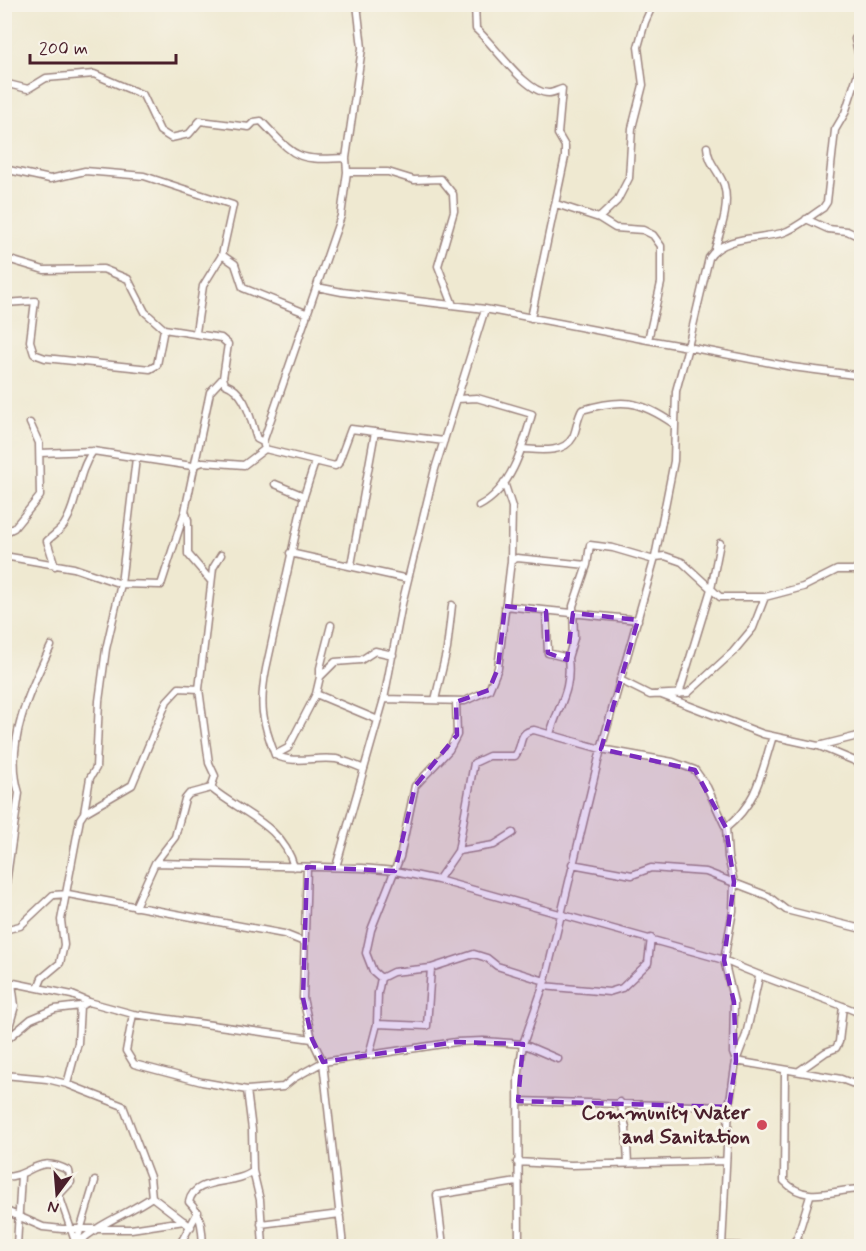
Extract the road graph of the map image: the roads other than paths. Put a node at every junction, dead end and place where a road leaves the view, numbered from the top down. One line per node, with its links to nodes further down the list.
1 (357, 4): 7 (street)
2 (475, 4): 10 (street)
3 (653, 4): 11 (street)
4 (861, 28): 12 (street)
5 (4, 83): 7 (street)
6 (707, 147): 14 (street)
7 (346, 158): 9 (street)
8 (4, 169): 15 (street)
9 (347, 172): 17 (street); 19 (street)
10 (556, 204): 11 (street); 22 (street)
11 (599, 218): 25 (street)
12 (806, 219): 13 (street); 14 (street)
13 (861, 238)
14 (715, 249): 26 (street)
15 (222, 255): 21 (street); 24 (street)
16 (4, 258): 23 (street)
17 (317, 287): 19 (street); 21 (street)
18 (4, 303): 23 (street)
19 (453, 305): 20 (street)
20 (485, 309): 22 (street); 29 (street)
21 (308, 314): 34 (street)
22 (531, 318): 25 (street)
23 (164, 329): 24 (street)
24 (196, 332): 28 (street)
25 (648, 340): 26 (street)
26 (688, 347): 27 (street); 31 (street)
27 (861, 376)
28 (223, 378): 34 (street); 40 (street)
29 (457, 399): 33 (street); 35 (street)
30 (30, 423): 37 (street)
31 (674, 424): 35 (street); 51 (street)
32 (375, 432): 33 (street); 39 (street); 53 (street)
33 (444, 441): 57 (street)
34 (264, 446): 39 (street); 40 (street)
35 (524, 449): 41 (street)
36 (93, 451): 37 (street); 38 (street); 55 (street)
37 (40, 453): 46 (street)
38 (136, 458): 40 (street); 59 (street)
39 (315, 462): 43 (street)
40 (192, 466): 45 (street)
41 (504, 482): 44 (street); 52 (street)
42 (275, 484): 43 (street)
43 (304, 496): 48 (street)
44 (479, 506)
45 (184, 511): 58 (street); 59 (street)
46 (4, 533)
47 (720, 543): 60 (street)
48 (290, 553): 53 (street); 86 (street)
49 (221, 555): 58 (street)
50 (4, 556): 55 (street)
51 (654, 558): 54 (street); 60 (street); 66 (street)
52 (511, 561): 54 (street); 63 (street)
53 (351, 564): 57 (street)
54 (586, 565): 65 (street)
55 (56, 566): 59 (street)
56 (861, 570): 61 (street)
57 (408, 579): 69 (street)
58 (211, 581): 73 (street)
59 (121, 584): 90 (street)
60 (711, 589): 61 (street); 76 (street)
61 (765, 597): 76 (street)
62 (452, 605): 78 (street)
63 (505, 606): 64 (street); 79 (street)
64 (546, 610): 65 (street); 70 (street)
65 (573, 613): 66 (street); 70 (street)
66 (638, 620): 72 (street)
67 (331, 625): 71 (street)
68 (51, 646): 93 (street)
69 (393, 655): 71 (street); 77 (street)
70 (568, 658): 81 (street)
71 (320, 677): 74 (street)
72 (620, 680): 75 (street); 85 (street)
73 (199, 689): 89 (street); 90 (street)
74 (316, 694): 80 (street); 86 (street)
75 (659, 694): 76 (street); 83 (street)
76 (679, 694)
77 (384, 699): 78 (street); 80 (street)
78 (435, 700): 79 (street)
79 (456, 702): 100 (street)
80 (378, 720): 88 (street)
81 (550, 734): 85 (street); 94 (street)
82 (861, 735): 84 (street)
83 (773, 736): 84 (street); 91 (street)
84 (818, 746): 87 (street)
85 (601, 749): 91 (street); 96 (street)
86 (274, 755): 88 (street)
87 (861, 764)
88 (364, 770): 99 (street)
89 (211, 788): 95 (street); 97 (street)
90 (84, 813): 103 (street)
91 (726, 828): 102 (street)
92 (513, 833): 94 (street)
93 (8, 838): 104 (street)
94 (458, 851): 101 (street)
95 (155, 863): 97 (street); 105 (street)
96 (572, 864): 102 (street); 106 (street)
97 (294, 867): 98 (street)
98 (307, 867): 99 (street); 110 (street)
99 (336, 867): 100 (street)
100 (395, 871): 101 (street); 114 (street)
101 (438, 880): 106 (street)
102 (734, 882): 107 (street); 111 (street)
103 (68, 894): 105 (street); 108 (street); 117 (street)
104 (5, 896)
105 (135, 907): 110 (street)
106 (559, 916): 109 (street); 116 (street)
107 (861, 929)
108 (4, 930)
109 (651, 938): 111 (street); 116 (street)
110 (304, 942): 124 (street)
111 (724, 960): 113 (street); 129 (street)
112 (431, 968): 114 (street); 116 (street); 123 (street)
113 (759, 977): 120 (street); 129 (street)
114 (381, 978): 123 (street)
115 (8, 982): 117 (street); 125 (street)
116 (544, 983): 126 (street)
117 (38, 988): 118 (street)
118 (89, 1002): 119 (street); 121 (street)
119 (80, 1006): 125 (street); 134 (street)
120 (843, 1006): 122 (street); 132 (street)
121 (133, 1014): 124 (street); 136 (street)
122 (861, 1014)
123 (378, 1024): 127 (street)
124 (312, 1039): 130 (street)
125 (5, 1042)
126 (523, 1044): 127 (street); 128 (street); 137 (street)
127 (369, 1054): 130 (street)
128 (558, 1059)
129 (736, 1061): 131 (street); 139 (street)
130 (323, 1062): 136 (street); 153 (street)
131 (784, 1070): 132 (street); 149 (street)
132 (799, 1071): 135 (street)
133 (4, 1075): 134 (street)
134 (67, 1084): 150 (street)
135 (861, 1087)
136 (248, 1090): 143 (street)
137 (518, 1101): 138 (street); 141 (street)
138 (620, 1102): 139 (street); 142 (street)
139 (729, 1107): 140 (street)
140 (726, 1161): 142 (street); 169 (street)
141 (517, 1162): 142 (street); 147 (street)
142 (628, 1163)
143 (253, 1171): 152 (street); 156 (street)
144 (21, 1175): 145 (street); 154 (street); 157 (street)
145 (4, 1177)
146 (95, 1181): 159 (street)
147 (517, 1182): 167 (street); 168 (street)
148 (861, 1188): 149 (street)
149 (810, 1196): 171 (street)
150 (152, 1197): 155 (street); 160 (street)
151 (4, 1210): 154 (street)
152 (199, 1212): 158 (street); 164 (street)
153 (340, 1214): 156 (street); 166 (street)
154 (20, 1218): 157 (street); 162 (street)
155 (184, 1221): 158 (street); 160 (street)
156 (261, 1224): 165 (street)
157 (71, 1227): 159 (street); 161 (street)
158 (191, 1227): 163 (street)
159 (81, 1228): 160 (street); 161 (street)
160 (93, 1230): 161 (street)
161 (76, 1245)
162 (16, 1246)
163 (178, 1246)
164 (203, 1246)
165 (263, 1246)
166 (344, 1246)
167 (443, 1246)
168 (519, 1246)
169 (722, 1246): 170 (street)
170 (740, 1246)
171 (792, 1246)

